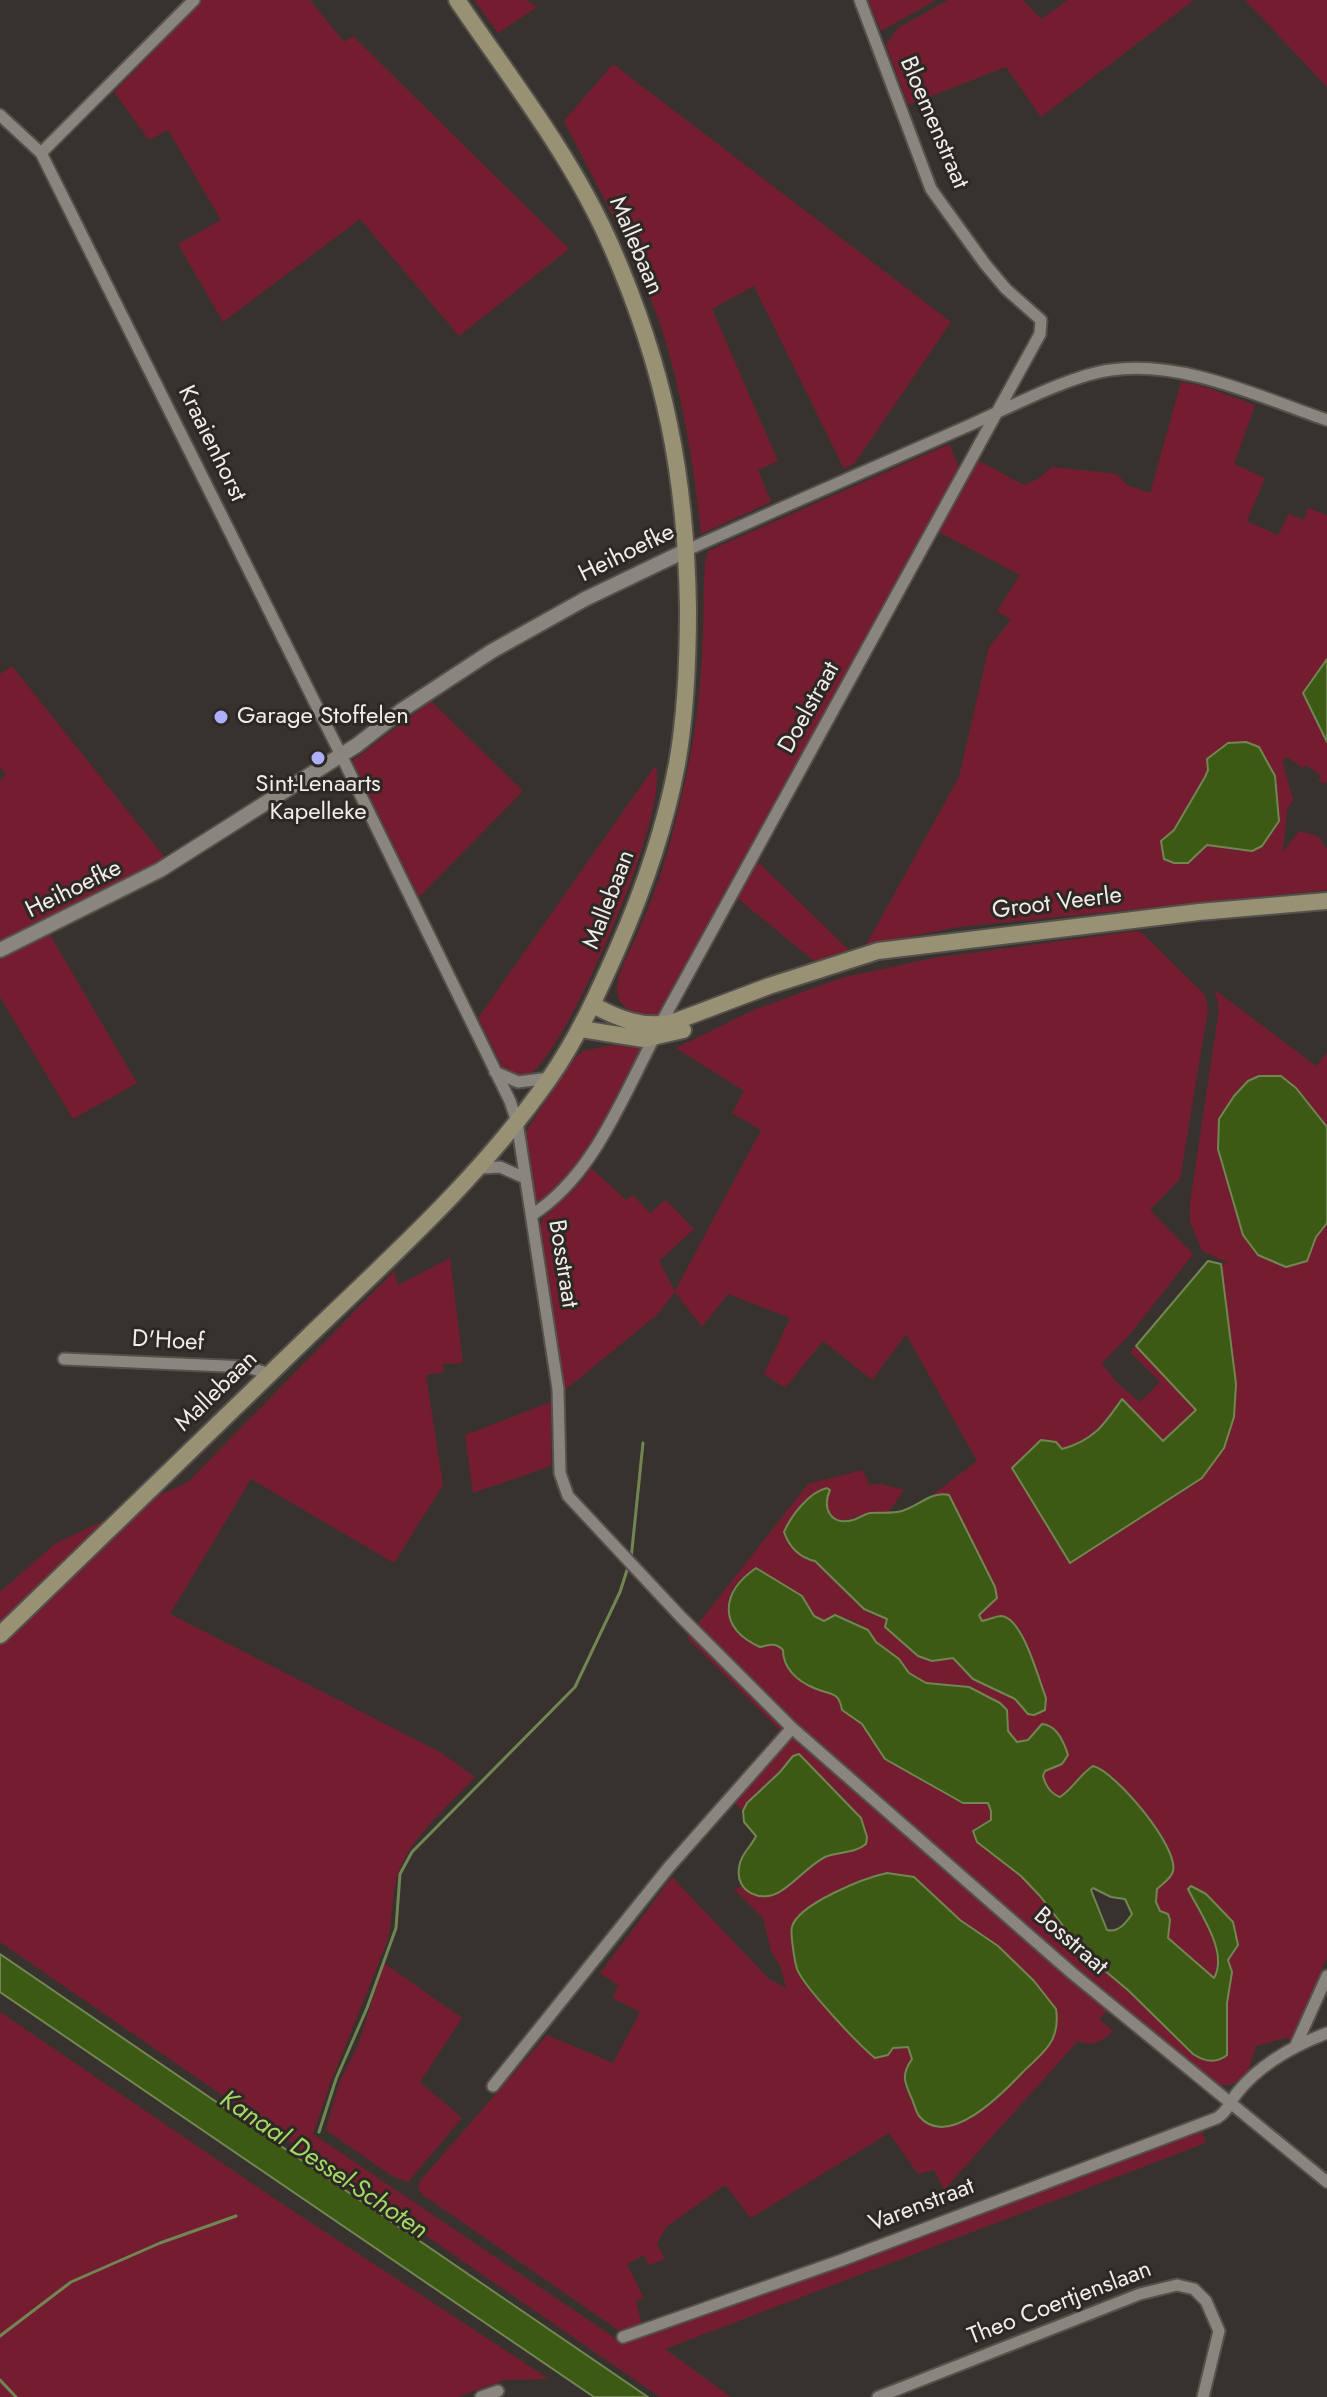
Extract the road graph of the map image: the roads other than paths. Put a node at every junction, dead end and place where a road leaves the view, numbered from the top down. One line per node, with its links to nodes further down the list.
1 (194, 0): 5 (street)
2 (457, 0): 8 (main road, Mallebaan)
3 (860, 0): 6 (street, Bloemenstraat)
4 (0, 115): 5 (street, Kraaienhorst)
5 (41, 153): 9 (street, Kraaienhorst)
6 (998, 412): 7 (street, Heihoefke); 8 (street, Heihoefke); 14 (street, Doelstraat)
7 (1327, 420)
8 (687, 550): 9 (street, Heihoefke); 12 (main road, Mallebaan)
9 (341, 755): 11 (street, Heihoefke); 15 (street, Bosstraat)
10 (1327, 901): 14 (main road, Groot Veerle)
11 (0, 950)
12 (593, 1005): 13 (main road, Mallebaan); 14 (main road, Groot Veerle)
13 (581, 1029): 14 (main road, Groot Veerle); 16 (main road, Mallebaan)
14 (657, 1032): 20 (street, Doelstraat)
15 (494, 1072): 16 (street); 17 (street, Bosstraat)
16 (550, 1078): 17 (main road, Mallebaan)
17 (517, 1122): 18 (main road, Mallebaan); 19 (street, Bosstraat)
18 (481, 1168): 19 (street); 22 (main road, Mallebaan)
19 (525, 1178): 20 (street, Bosstraat)
20 (532, 1215): 24 (street, Bosstraat)
21 (64, 1359): 22 (street, D'Hoef)
22 (269, 1374): 23 (main road, Mallebaan)
23 (0, 1635)
24 (792, 1728): 28 (street); 29 (street, Bosstraat)
25 (1327, 1976): 27 (street)
26 (1327, 2033): 27 (street)
27 (1296, 2045): 29 (street)
28 (493, 2086)
29 (1230, 2105): 30 (street, Bosstraat); 31 (street, Varenstraat)
30 (1327, 2182)
31 (623, 2337)
32 (498, 2391): 33 (street)
33 (481, 2397)
34 (878, 2397): 35 (street, Theo Coertjenslaan)
35 (1203, 2397)

